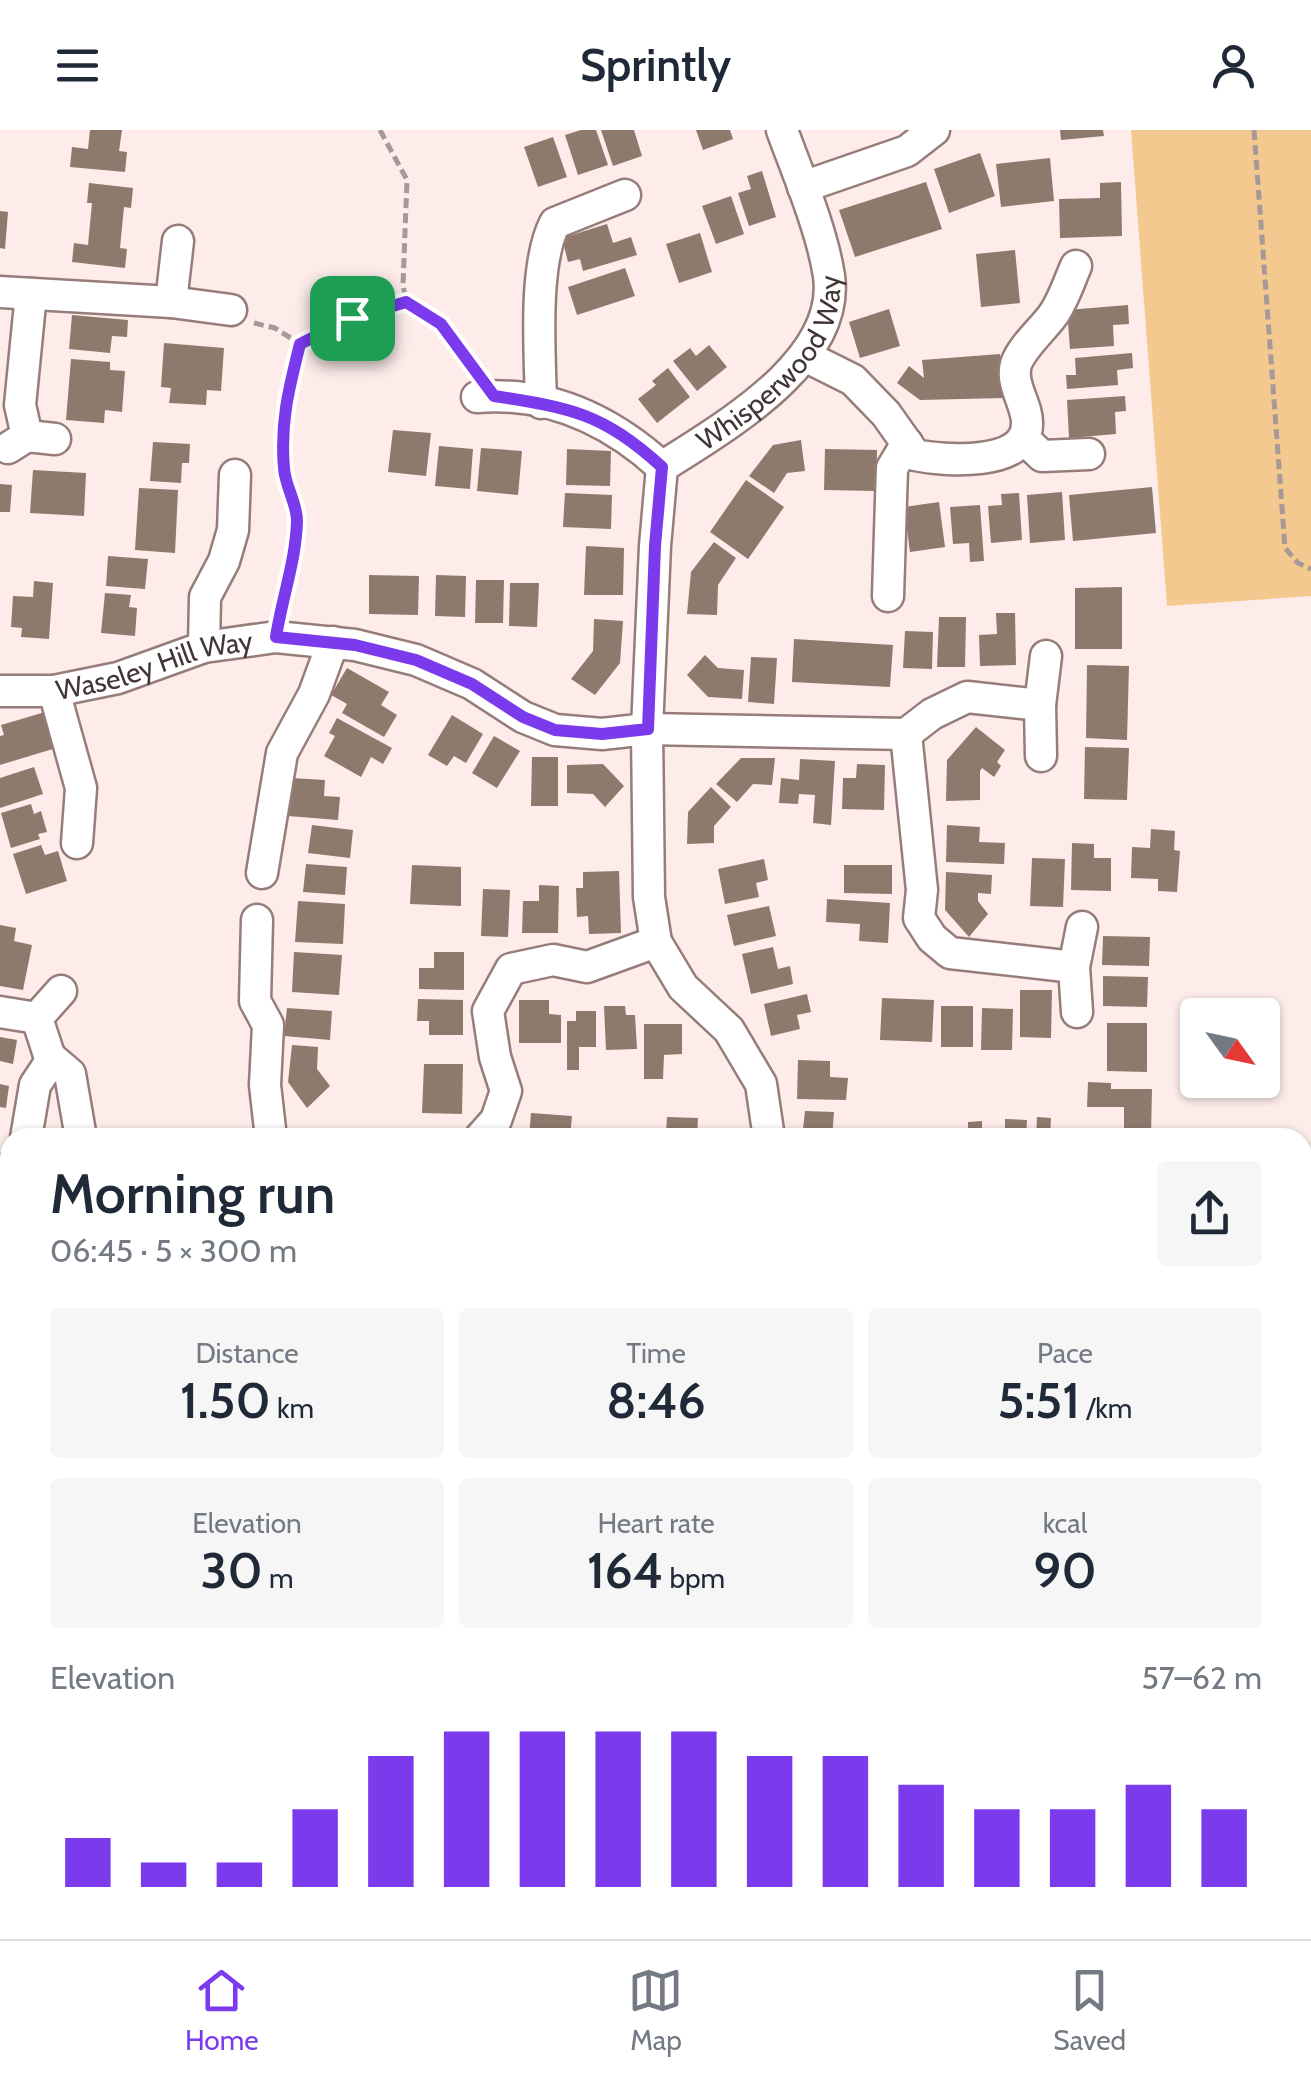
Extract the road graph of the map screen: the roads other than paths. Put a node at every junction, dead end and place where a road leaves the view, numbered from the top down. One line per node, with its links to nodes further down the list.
1 (782, 130): 3 (street, Whisperwood Way)
2 (934, 130): 3 (street)
3 (804, 187): 11 (street, Whisperwood Way)
4 (625, 195): 13 (street)
5 (178, 241): 9 (street)
6 (1076, 266): 14 (street)
7 (0, 292): 8 (street)
8 (31, 294): 9 (street); 15 (street)
9 (170, 302): 10 (street)
10 (231, 310)
11 (806, 356): 16 (street); 18 (street, Whisperwood Way)
12 (486, 396): 13 (street)
13 (541, 403): 18 (street)
14 (1024, 439): 16 (street); 17 (street)
15 (30, 441)
16 (907, 443): 20 (street)
17 (1089, 454)
18 (662, 467): 27 (street, Whisperwood Way)
19 (235, 475): 22 (street)
20 (888, 596)
21 (334, 642): 22 (street, Waseley Hill Way); 27 (street, Waseley Hill Way); 31 (street)
22 (204, 647): 25 (street, Waseley Hill Way)
23 (1046, 656): 26 (street)
24 (0, 691): 25 (street, Waseley Hill Way)
25 (54, 692): 30 (street)
26 (1040, 705): 28 (street); 29 (street)
27 (648, 729): 28 (street, Waseley Hill Way); 34 (street, Whisperwood Way)
28 (906, 734): 35 (street)
29 (1040, 756)
30 (77, 843)
31 (262, 874)
32 (258, 920): 43 (street)
33 (1082, 927): 35 (street)
34 (656, 942): 44 (street); 45 (street, Whisperwood Way)
35 (1074, 967): 38 (street)
36 (61, 991): 39 (street)
37 (0, 1012): 39 (street)
38 (1077, 1012)
39 (37, 1018): 40 (street)
40 (50, 1059): 41 (street); 42 (street)
41 (28, 1128)
42 (80, 1128)
43 (279, 1128)
44 (489, 1128)
45 (768, 1128)

